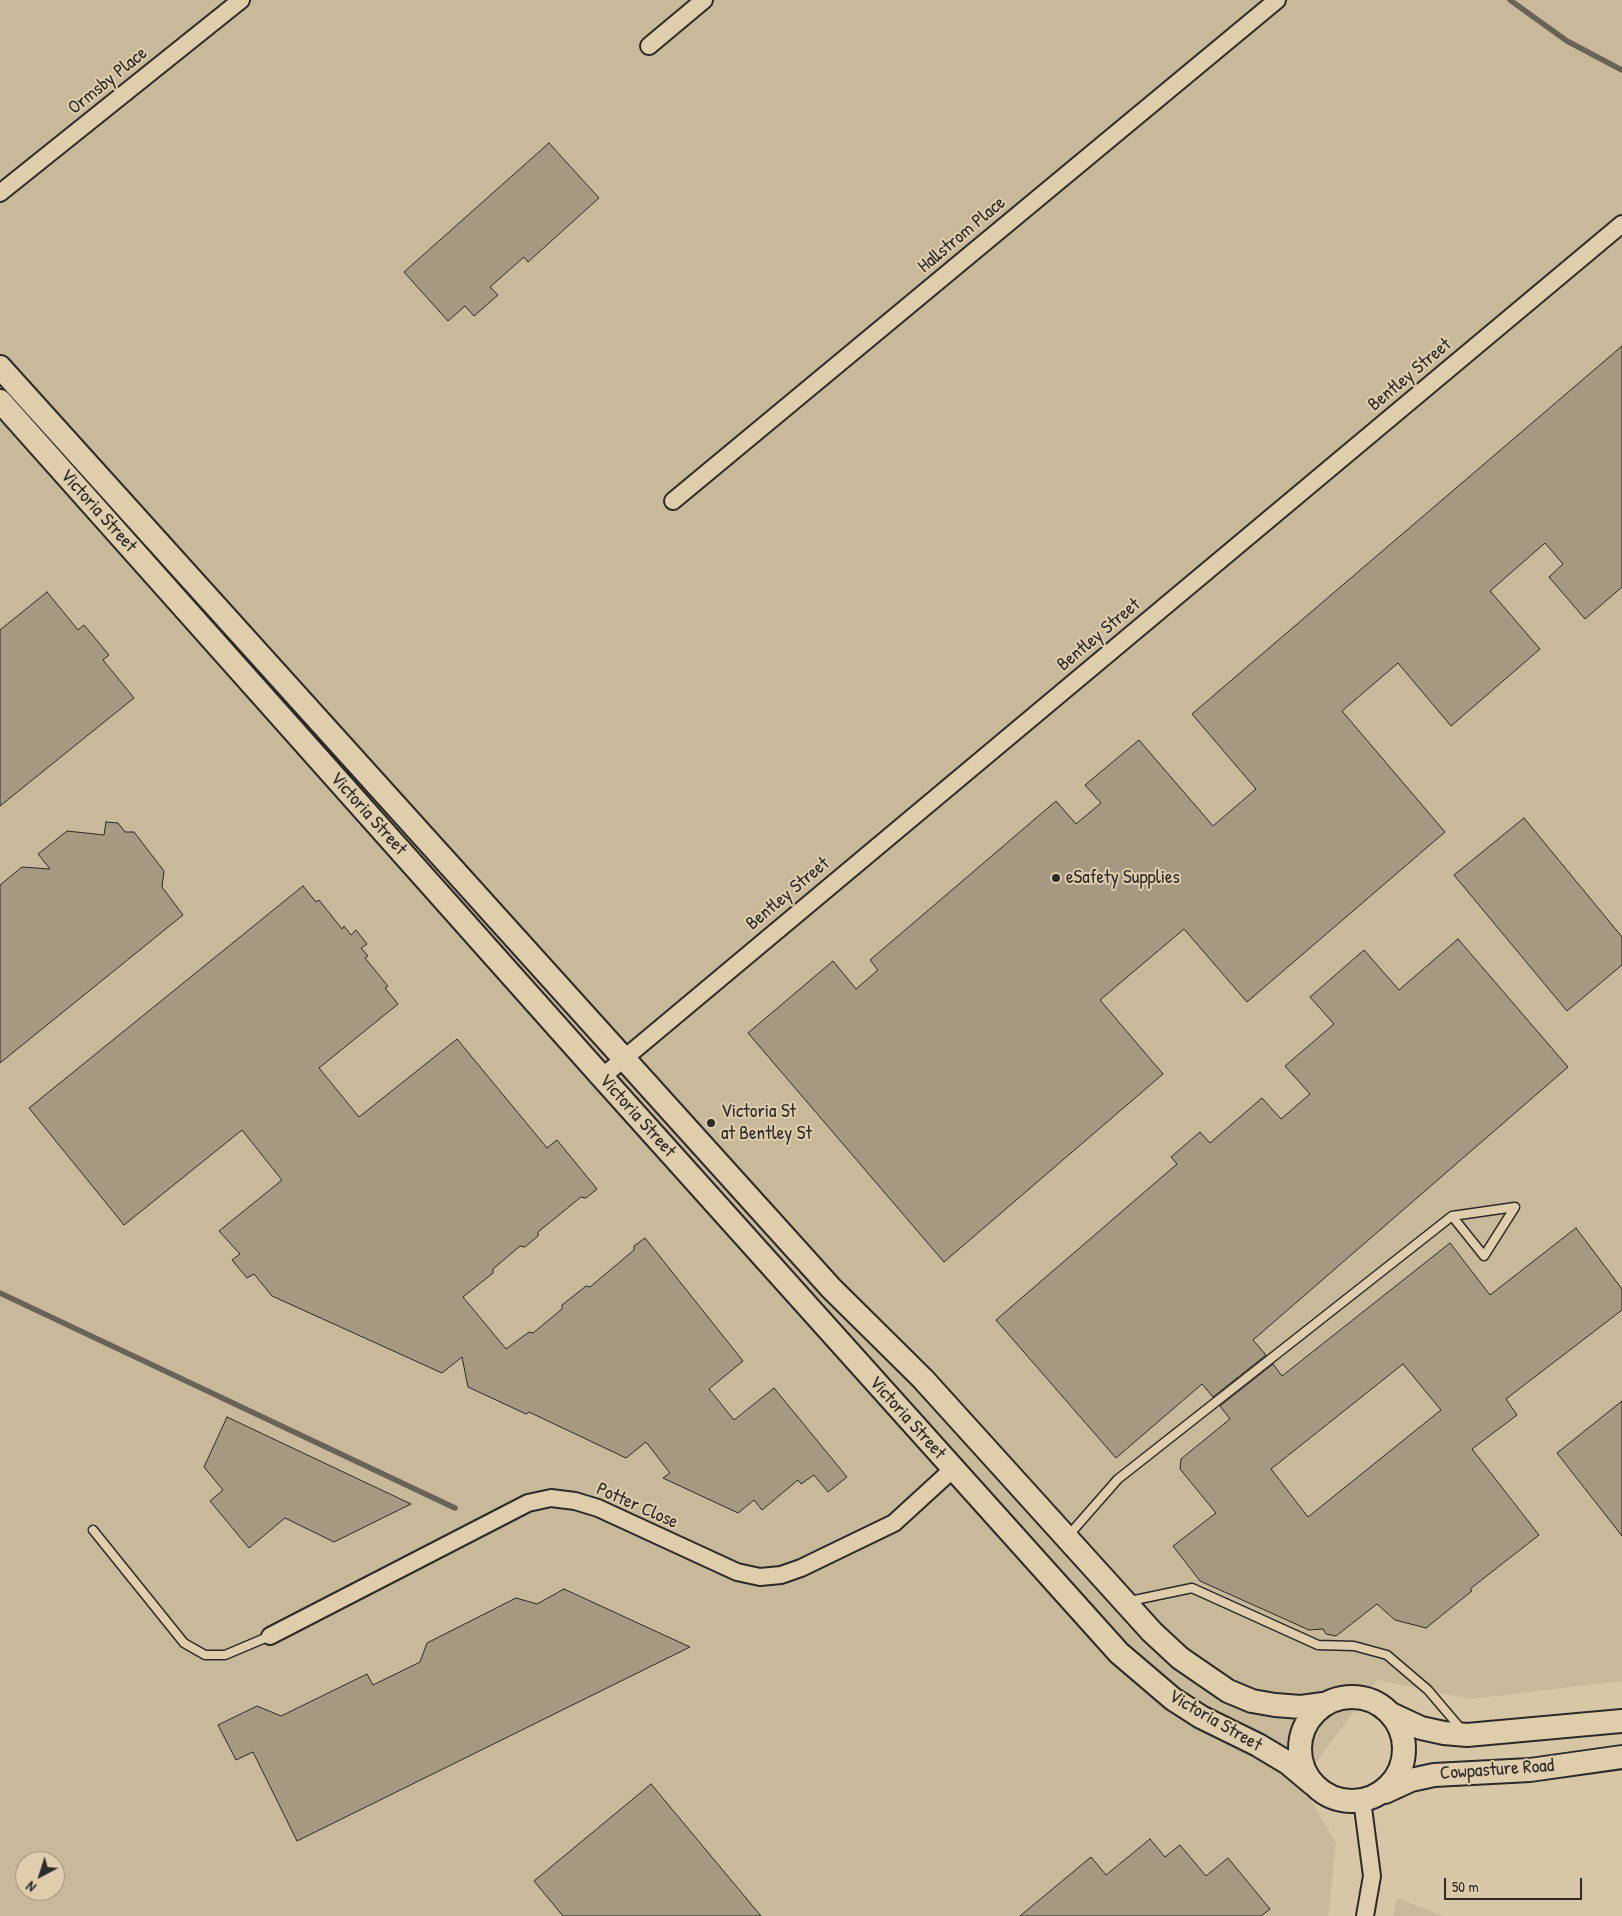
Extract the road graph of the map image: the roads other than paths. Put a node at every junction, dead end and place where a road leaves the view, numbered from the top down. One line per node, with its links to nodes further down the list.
1 (241, 0): 5 (street, Ormsby Place)
2 (704, 0): 4 (street)
3 (1277, 0): 9 (street, Hallstrom Place)
4 (649, 46)
5 (0, 193)
6 (1622, 224): 10 (street, Bentley Street)
7 (0, 367): 10 (main road, Victoria Street)
8 (0, 401): 11 (main road, Victoria Street)
9 (673, 501)
10 (624, 1057): 11 (street, Bentley Street); 15 (main road, Victoria Street)
11 (602, 1077): 13 (main road, Victoria Street)
12 (1452, 1216): 12 (lane); 15 (lane)
13 (954, 1469): 17 (street, Potter Close); 23 (main road, Victoria Street)
14 (93, 1530): 17 (lane)
15 (1067, 1538): 16 (main road, Victoria Street)
16 (1126, 1602): 18 (main road, Victoria Street); 21 (lane)
17 (270, 1636)
18 (1323, 1704): 19 (main road); 23 (main road)
19 (1391, 1714): 21 (main road, Cowpasture Road); 24 (main road)
20 (1622, 1720): 21 (main road, Cowpasture Road)
21 (1467, 1735)
22 (1622, 1758): 24 (main road, Cowpasture Road)
23 (1313, 1784): 24 (main road)
24 (1369, 1798): 25 (street)
25 (1365, 1916)

